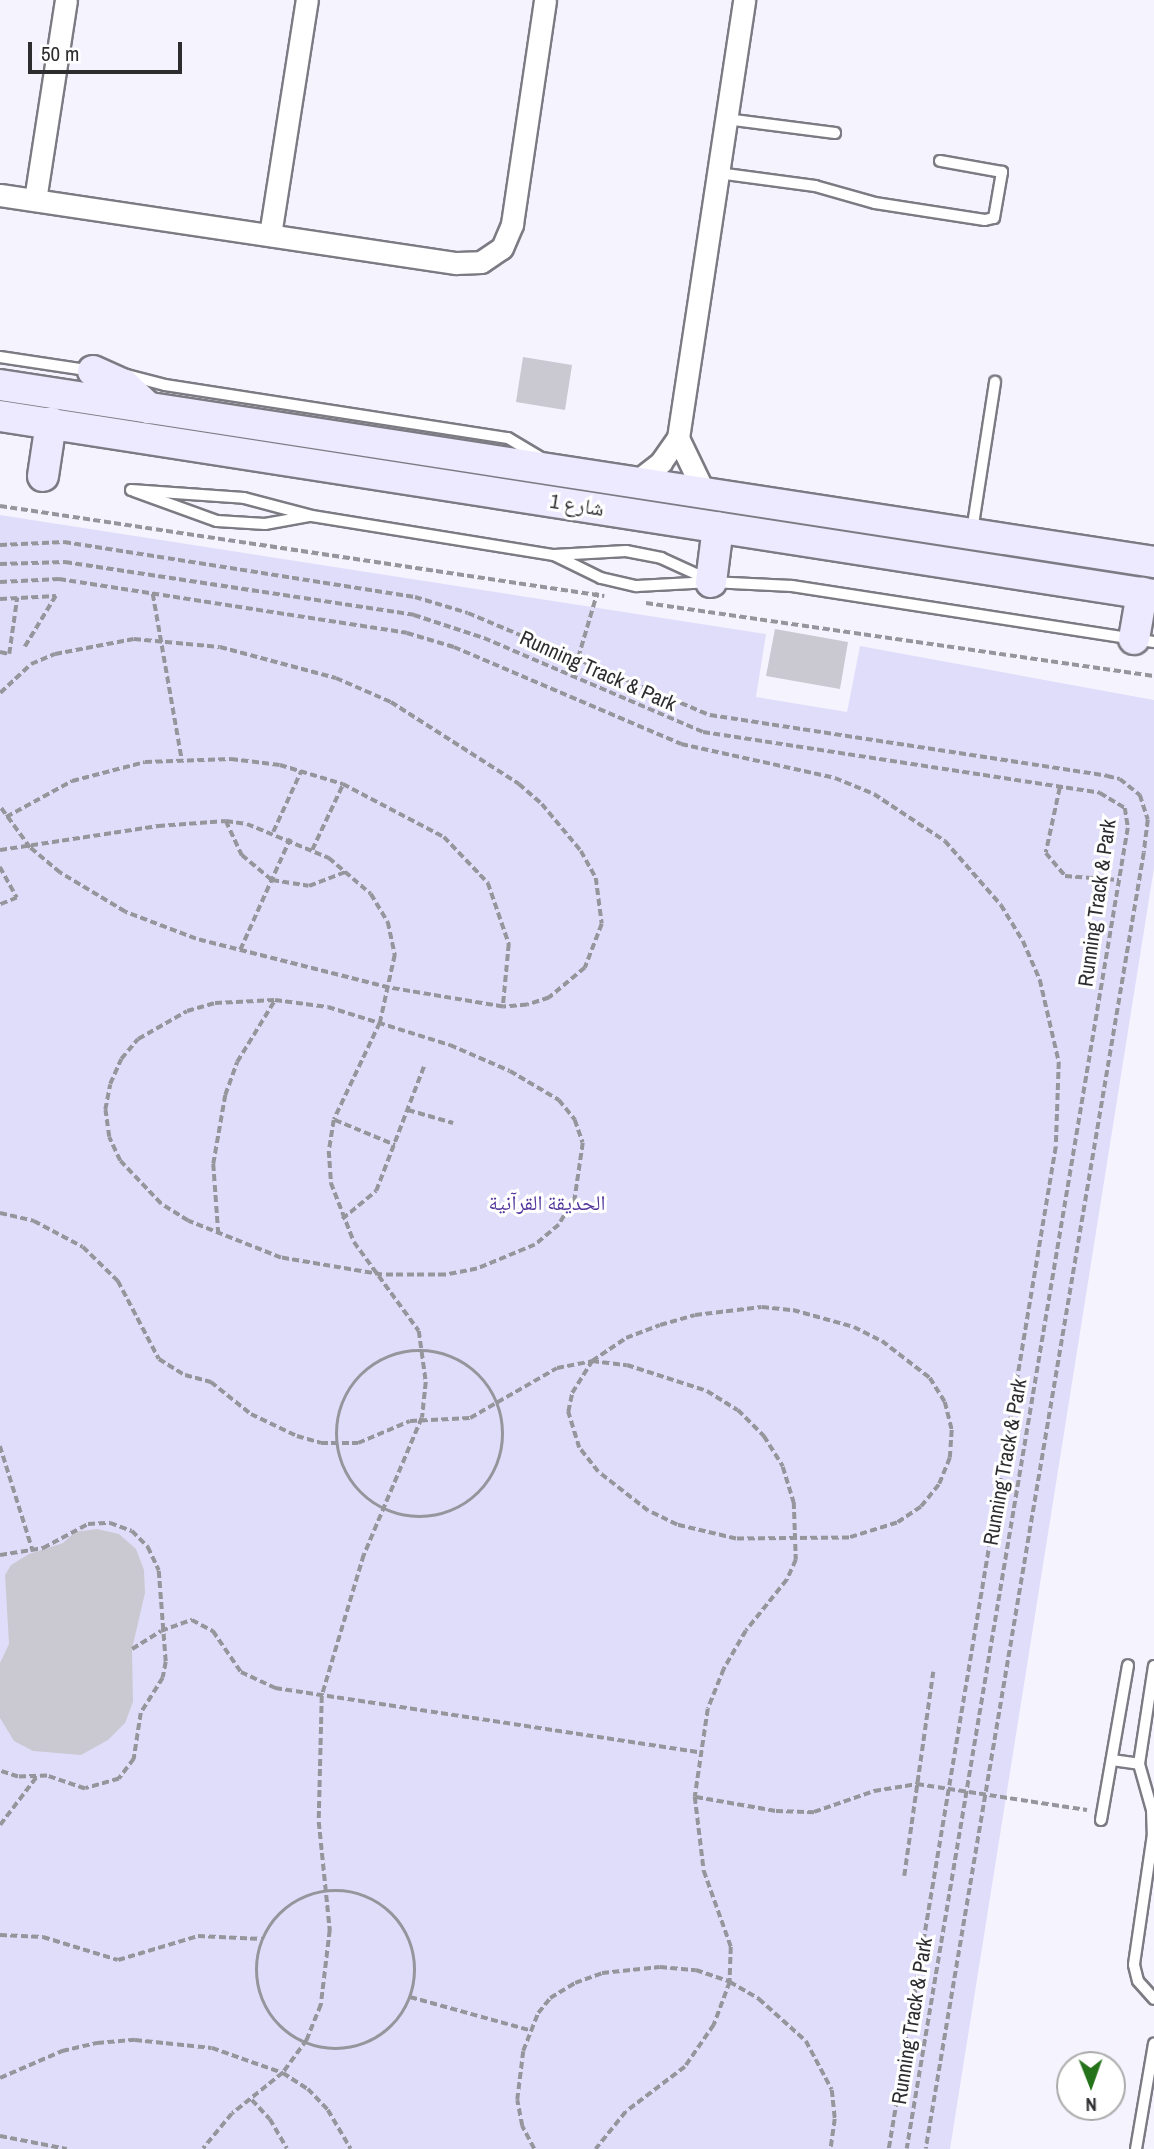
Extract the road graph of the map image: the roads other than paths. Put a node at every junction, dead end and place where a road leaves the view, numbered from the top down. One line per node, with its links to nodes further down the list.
1 (66, 0): 10 (street)
2 (307, 0): 11 (street)
3 (545, 0): 11 (street)
4 (744, 0): 5 (street)
5 (726, 119): 6 (lane); 8 (street)
6 (835, 132)
7 (940, 161): 8 (lane)
8 (718, 173): 19 (street)
9 (0, 195): 10 (street)
10 (35, 200): 11 (street)
11 (271, 235)
12 (0, 357): 13 (lane)
13 (93, 371): 16 (street); 20 (lane)
14 (995, 382): 26 (lane)
15 (0, 385): 16 (street, شارع 1)
16 (149, 408): 20 (street, شارع 1)
17 (0, 416): 18 (street, شارع 1)
18 (51, 423): 21 (street); 25 (street, شارع 1)
19 (678, 438): 22 (street); 23 (street)
20 (556, 470): 22 (street, شارع 1)
21 (43, 476)
22 (637, 481): 23 (street, شارع 1)
23 (704, 492): 26 (street, شارع 1)
24 (312, 516): 24 (lane); 27 (lane)
25 (718, 527): 29 (street); 30 (street, شارع 1)
26 (971, 534): 28 (street, شارع 1)
27 (554, 555): 29 (lane); 29 (lane)
28 (1152, 559)
29 (711, 582): 31 (lane)
30 (1148, 594): 31 (street)
31 (1144, 640)
32 (1128, 1665): 34 (lane)
33 (1154, 1666): 35 (lane)
34 (1112, 1759): 35 (lane); 36 (lane)
35 (1139, 1764): 37 (lane)
36 (1102, 1816)
37 (1154, 1833): 38 (lane)
38 (1154, 1999)
39 (1154, 2044): 40 (lane)
40 (1136, 2149)

